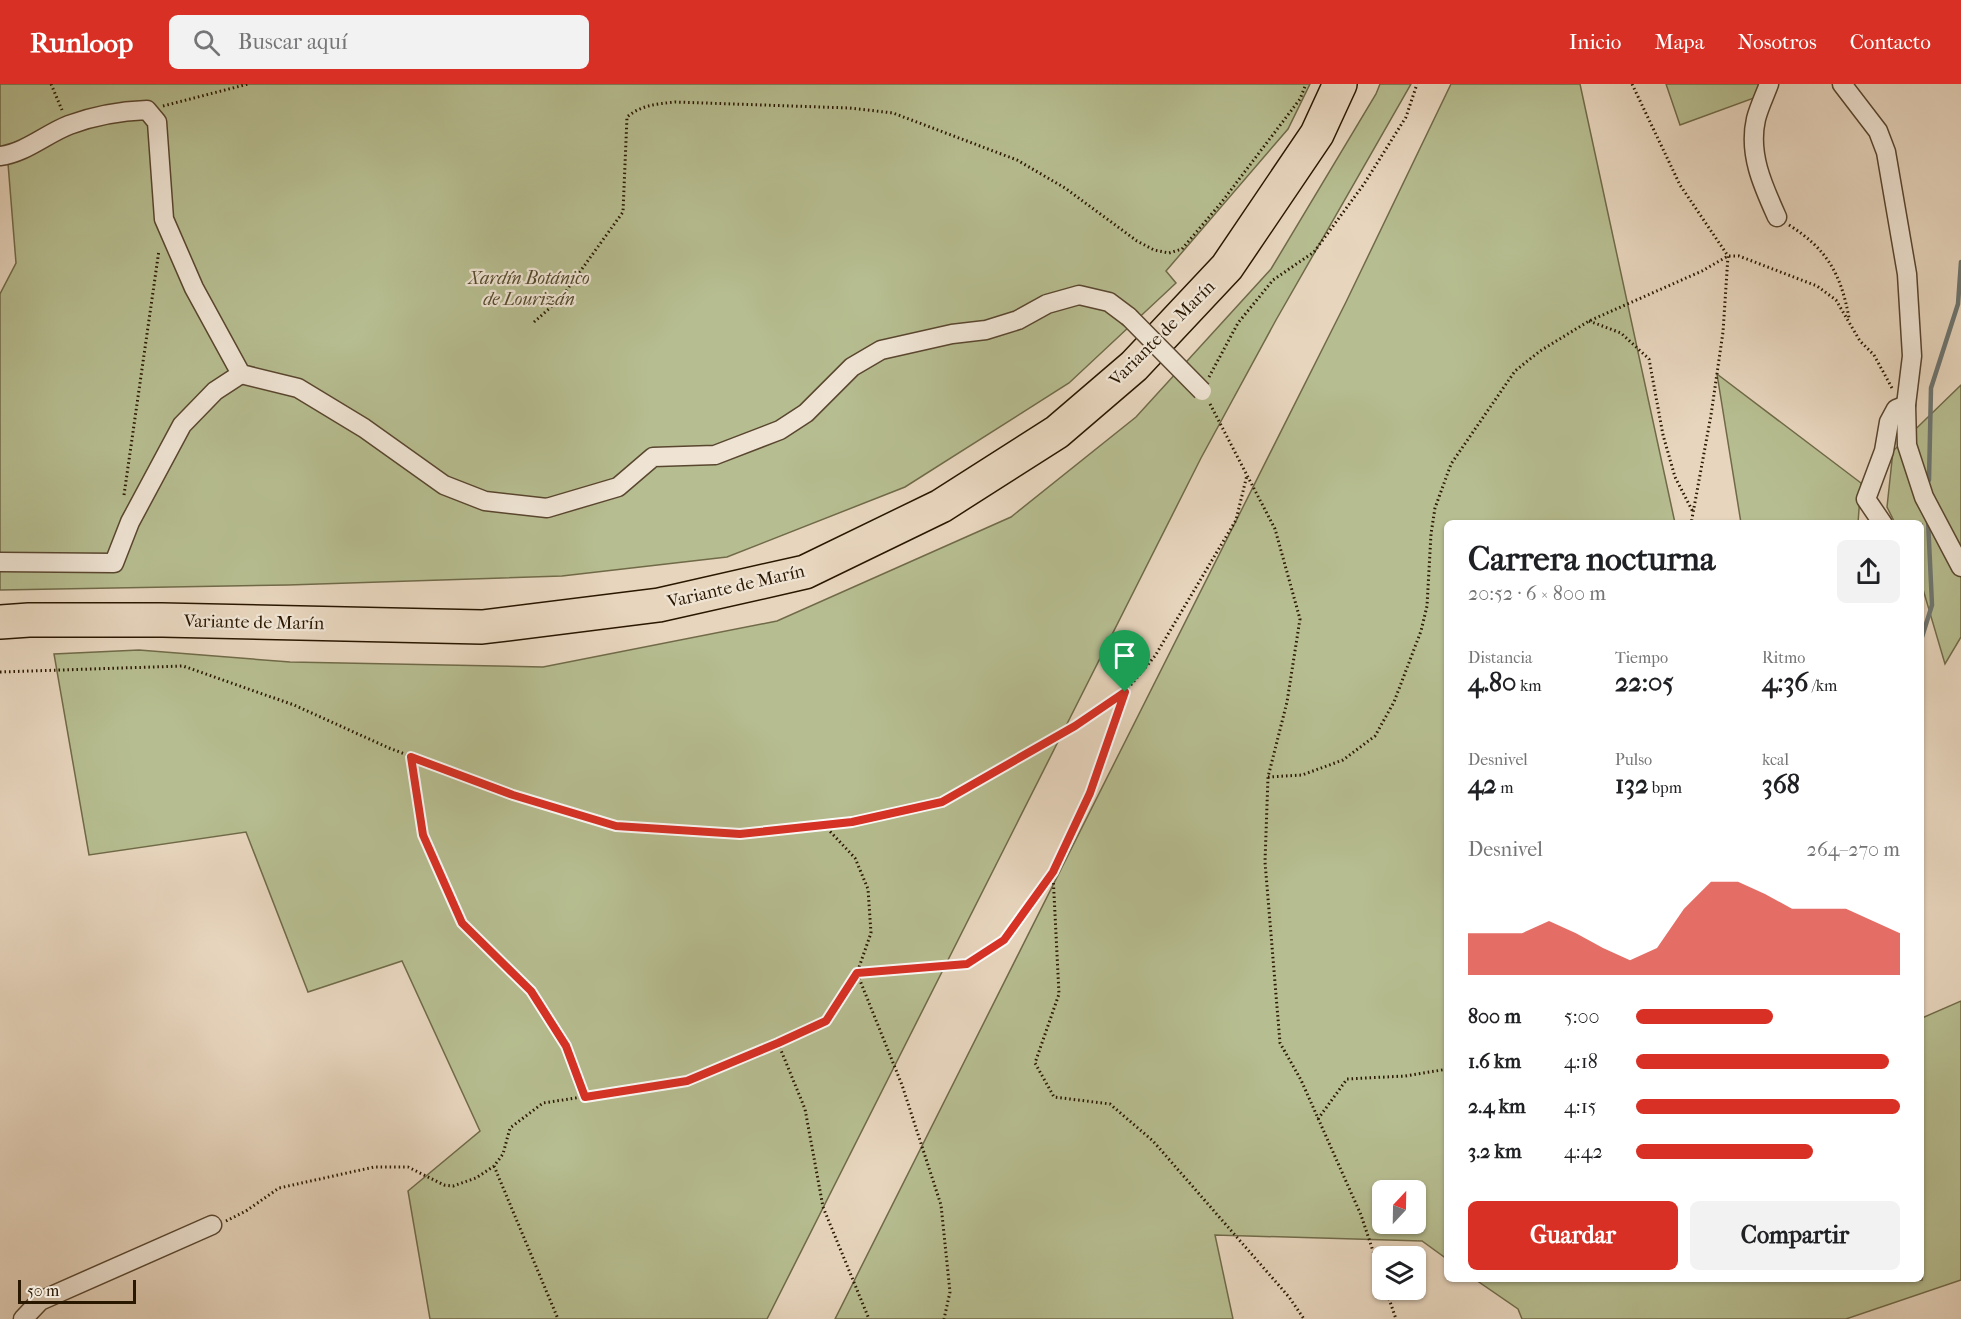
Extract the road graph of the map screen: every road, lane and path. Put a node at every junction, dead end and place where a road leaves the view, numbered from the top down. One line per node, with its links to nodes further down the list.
1 (51, 84): 10 (path)
2 (249, 84): 9 (path)
3 (1306, 84): 17 (path)
4 (1340, 84): 28 (highway, Variante de Marín)
5 (1417, 84): 19 (path)
6 (1632, 84): 14 (path)
7 (1769, 84): 12 (street)
8 (1842, 84): 20 (street)
9 (147, 110): 10 (street); 13 (street)
10 (68, 125): 11 (street)
11 (0, 156)
12 (1777, 217): 15 (path)
13 (164, 219): 18 (street); 22 (path)
14 (1728, 256): 15 (path); 16 (path); 23 (path)
15 (1849, 320): 20 (path)
16 (1589, 321): 23 (path); 32 (path)
17 (534, 322)
18 (241, 374): 19 (street, bridge); 26 (street)
19 (1203, 391): 21 (path)
20 (1905, 405): 25 (street); 27 (street)
21 (1247, 475): 30 (path); 32 (path)
22 (123, 503)
23 (1694, 514): 24 (path)
24 (1692, 520)
25 (1880, 520)
26 (0, 562)
27 (1961, 567)
28 (0, 622)
29 (0, 672): 31 (path)
30 (1125, 692): 33 (path); 34 (path)
31 (411, 757): 33 (path); 38 (path)
32 (1268, 777): 39 (path)
33 (824, 825): 35 (path)
34 (1053, 872): 35 (path); 48 (path)
35 (857, 973): 36 (path); 47 (path)
36 (778, 1043): 38 (path); 46 (path)
37 (1444, 1070): 39 (path)
38 (585, 1097): 40 (path)
39 (1318, 1119): 42 (path)
40 (494, 1166): 41 (path); 45 (path)
41 (212, 1225): 44 (street)
42 (1372, 1248)
43 (1389, 1300): 49 (path)
44 (24, 1319)
45 (558, 1319)
46 (869, 1319)
47 (944, 1319)
48 (1304, 1319)
49 (1396, 1319)

